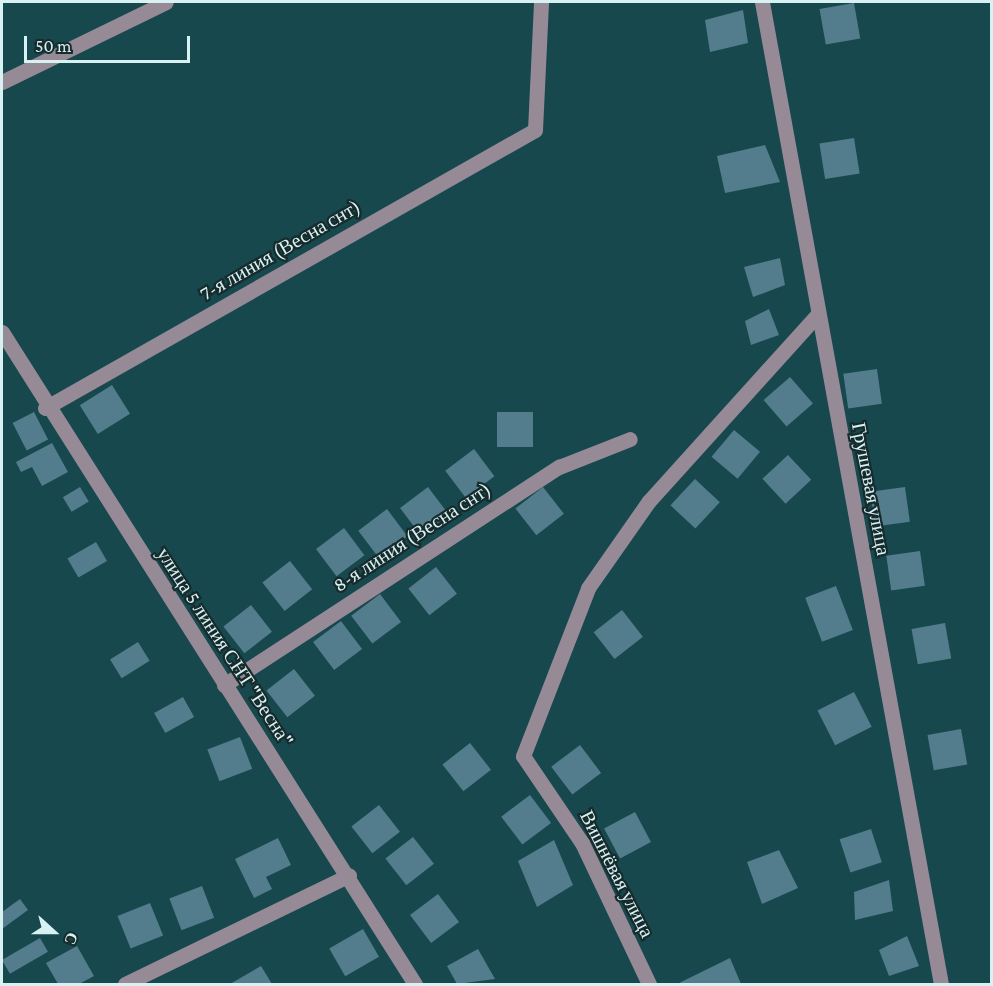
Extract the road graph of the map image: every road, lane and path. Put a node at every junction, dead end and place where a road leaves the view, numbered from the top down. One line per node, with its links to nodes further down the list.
1 (166, 2): 4 (street)
2 (541, 2): 7 (street, 7-я линия (Весна снт))
3 (762, 2): 5 (street, Грушевая улица)
4 (2, 82)
5 (817, 315): 13 (street, Вишнёвая улица); 14 (street, Грушевая улица)
6 (2, 332): 7 (street, улица 5 линия СНТ "Весна")
7 (45, 408): 9 (street, улица 5 линия СНТ "Весна")
8 (630, 439): 9 (street, 8-я линия (Весна снт))
9 (224, 685): 10 (street, улица 5 линия СНТ "Весна")
10 (349, 874): 11 (street); 12 (street, улица 5 линия СНТ "Весна")
11 (126, 984)
12 (415, 984)
13 (649, 984)
14 (941, 984)

